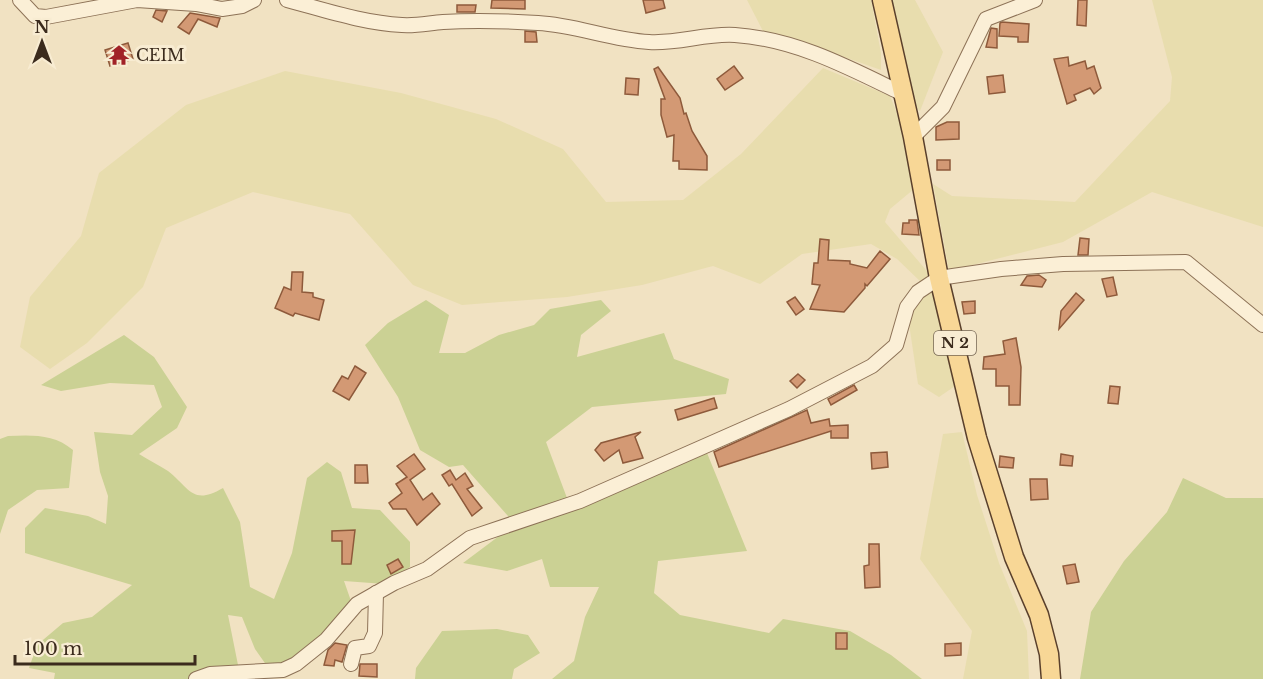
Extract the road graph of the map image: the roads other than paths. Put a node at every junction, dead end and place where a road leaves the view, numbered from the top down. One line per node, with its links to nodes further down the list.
1 (20, 0): 2 (street)
2 (254, 0)
3 (287, 0): 6 (street)
4 (882, 0): 6 (main road, N 2)
5 (1035, 0): 7 (street)
6 (901, 93): 7 (main road, N 2)
7 (913, 137): 8 (main road, N 2)
8 (939, 278): 9 (street); 10 (street); 14 (main road, N 2)
9 (1263, 325)
10 (376, 593): 11 (street); 12 (street)
11 (351, 664)
12 (282, 674): 13 (street)
13 (196, 679)
14 (1051, 679)

